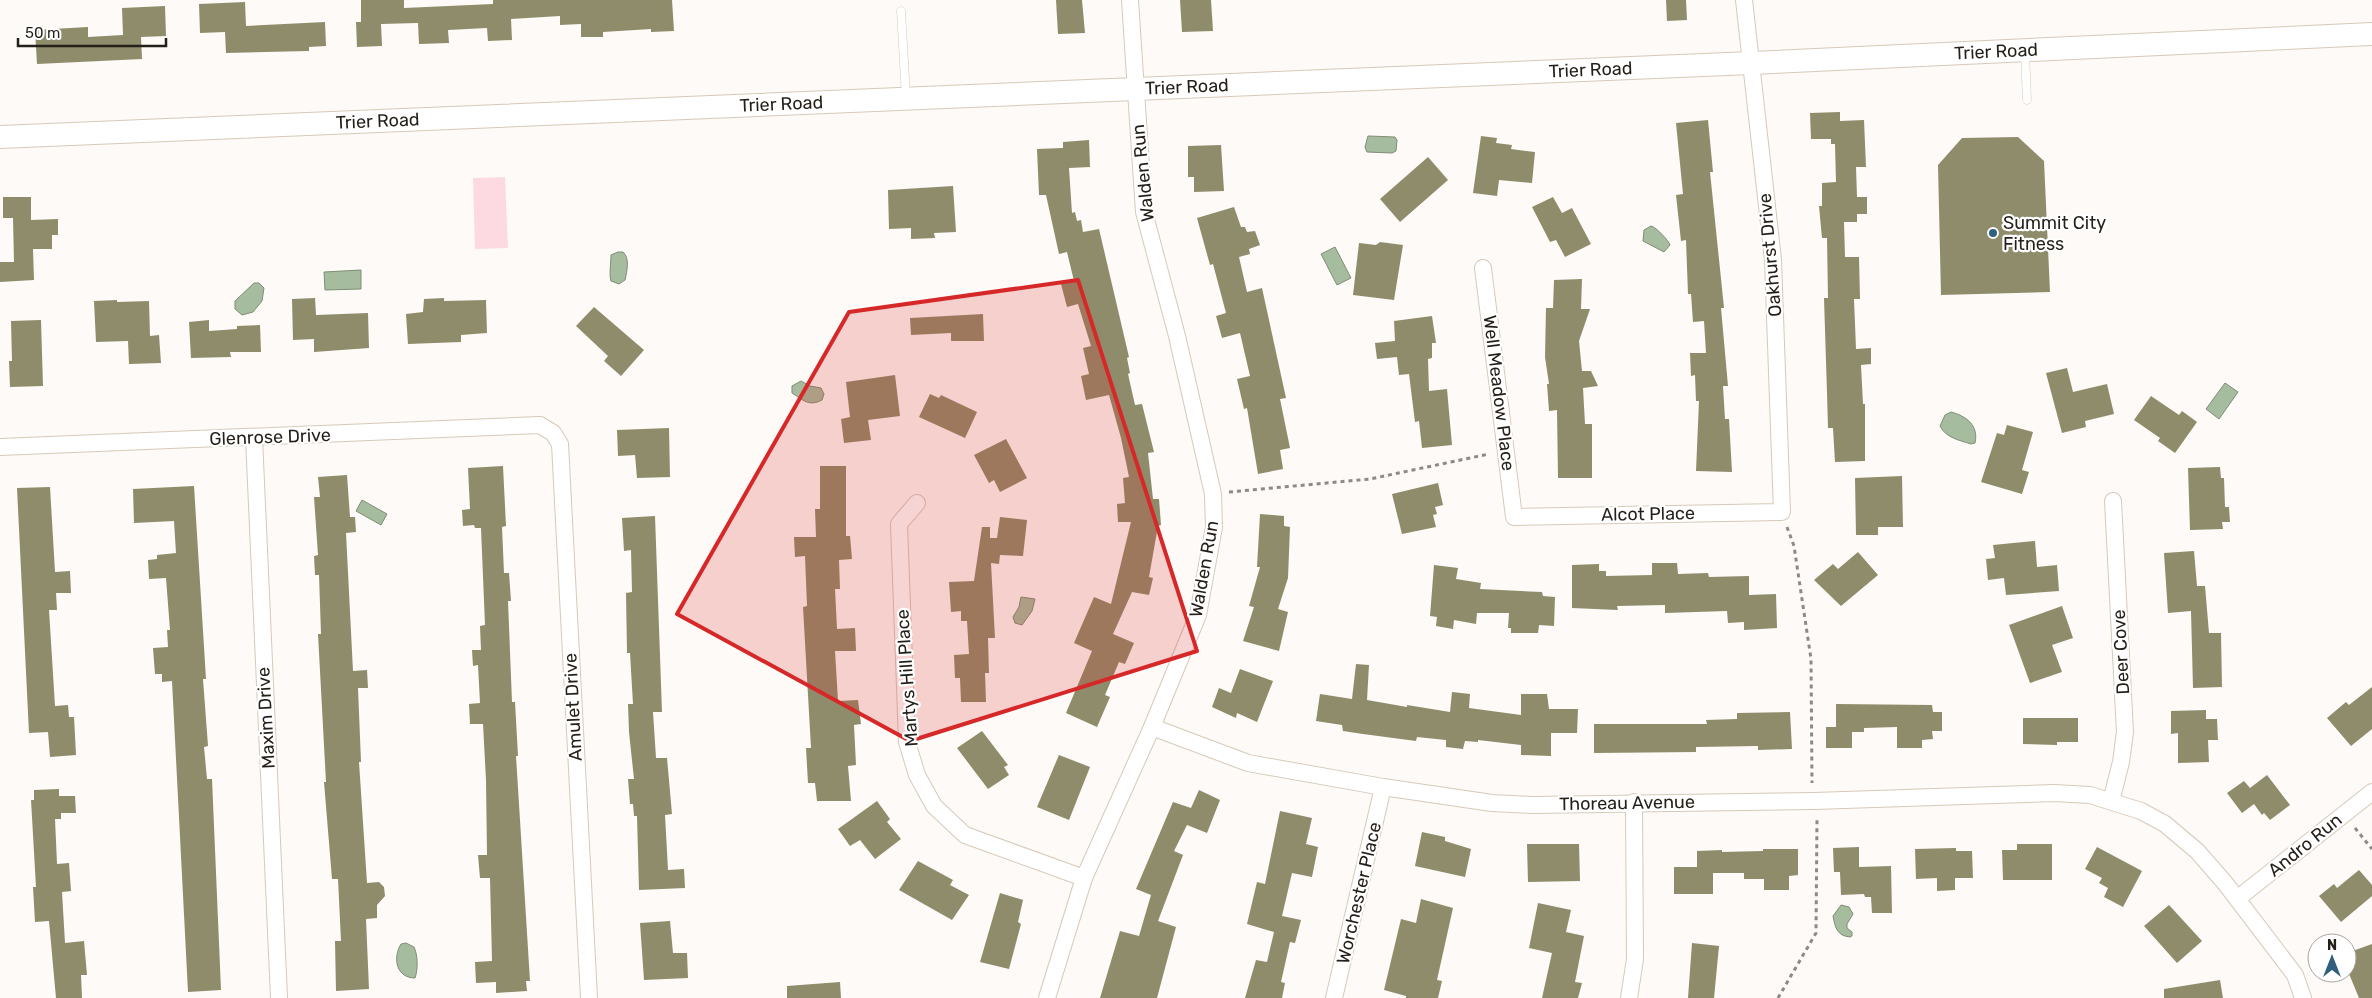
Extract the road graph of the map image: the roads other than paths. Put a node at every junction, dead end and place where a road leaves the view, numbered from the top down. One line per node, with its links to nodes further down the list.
1 (1130, 0): 7 (street, Walden Run)
2 (1744, 0): 6 (street, Oakhurst Drive)
3 (901, 11): 8 (lane)
4 (2372, 34): 5 (street, Trier Road)
5 (2025, 51): 6 (street, Trier Road); 9 (lane)
6 (1751, 63): 7 (street, Trier Road); 17 (street, Oakhurst Drive)
7 (1136, 89): 8 (street, Trier Road); 19 (street, Walden Run)
8 (906, 99): 10 (street, Trier Road)
9 (2027, 100)
10 (0, 137)
11 (1483, 268): 18 (street, Well Meadow Place)
12 (540, 425): 13 (street, Glenrose Drive); 27 (street, Amulet Drive)
13 (254, 438): 14 (street, Glenrose Drive); 26 (street, Maxim Drive)
14 (0, 447)
15 (2113, 501): 22 (street, Deer Cove)
16 (917, 503): 24 (street, Martys Hill Place)
17 (1782, 512): 18 (street, Alcot Place)
18 (1514, 517)
19 (1152, 727): 20 (street, Thoreau Avenue); 24 (street, Walden Run)
20 (1383, 788): 23 (street, Thoreau Avenue); 29 (street, Worchester Place)
21 (2372, 792): 25 (street, Andro Run)
22 (2111, 801): 23 (street, Thoreau Avenue); 25 (street, Thoreau Avenue)
23 (1634, 802): 30 (street)
24 (1084, 878): 28 (street, Walden Run)
25 (2237, 899): 31 (street, Thoreau Avenue)
26 (279, 998)
27 (589, 998)
28 (1047, 998)
29 (1334, 998)
30 (1629, 998)
31 (2303, 998)

